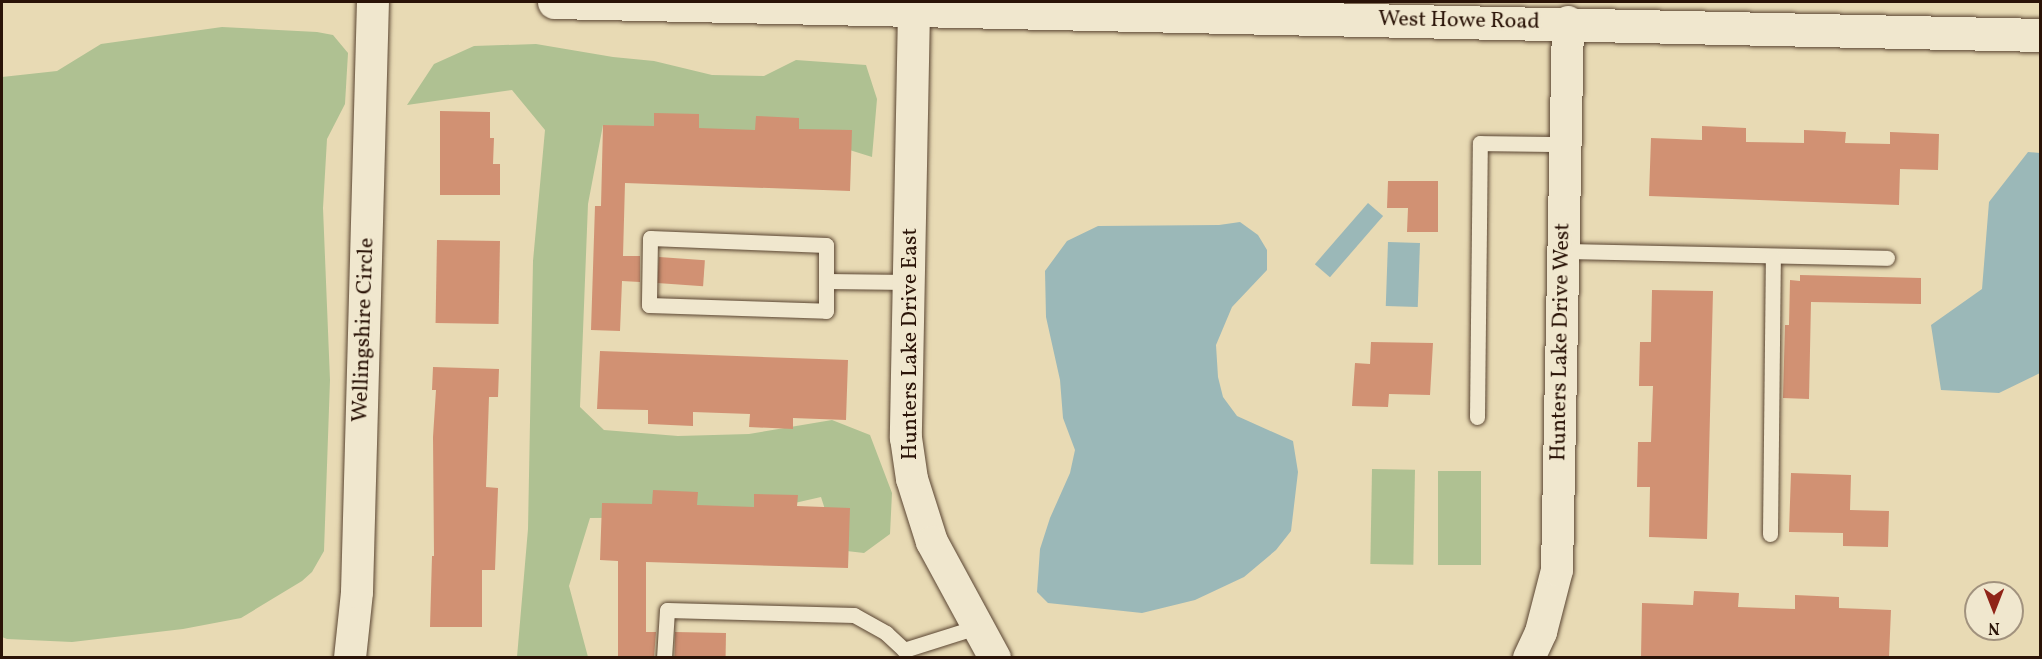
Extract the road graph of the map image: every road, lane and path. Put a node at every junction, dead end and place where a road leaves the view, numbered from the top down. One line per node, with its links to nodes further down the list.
1 (373, 2): 16 (street, Wellingshire Circle)
2 (554, 2): 3 (main road, West Howe Road)
3 (914, 10): 4 (main road, West Howe Road); 11 (street, Hunters Lake Drive East)
4 (1568, 22): 5 (main road, West Howe Road); 6 (street, Hunters Lake Drive West)
5 (2040, 35)
6 (1565, 144): 7 (street, Hunters Lake Drive West); 12 (lane)
7 (1563, 251): 8 (lane); 19 (street, Hunters Lake Drive West)
8 (1773, 256): 9 (lane); 13 (lane)
9 (1887, 258)
10 (826, 281): 10 (lane); 11 (lane)
11 (909, 282): 14 (street, Hunters Lake Drive East)
12 (1477, 417)
13 (1770, 534)
14 (980, 626): 15 (lane); 18 (street, Hunters Lake Drive East)
15 (904, 654): 17 (lane)
16 (350, 657)
17 (664, 657)
18 (995, 657)
19 (1529, 657)

